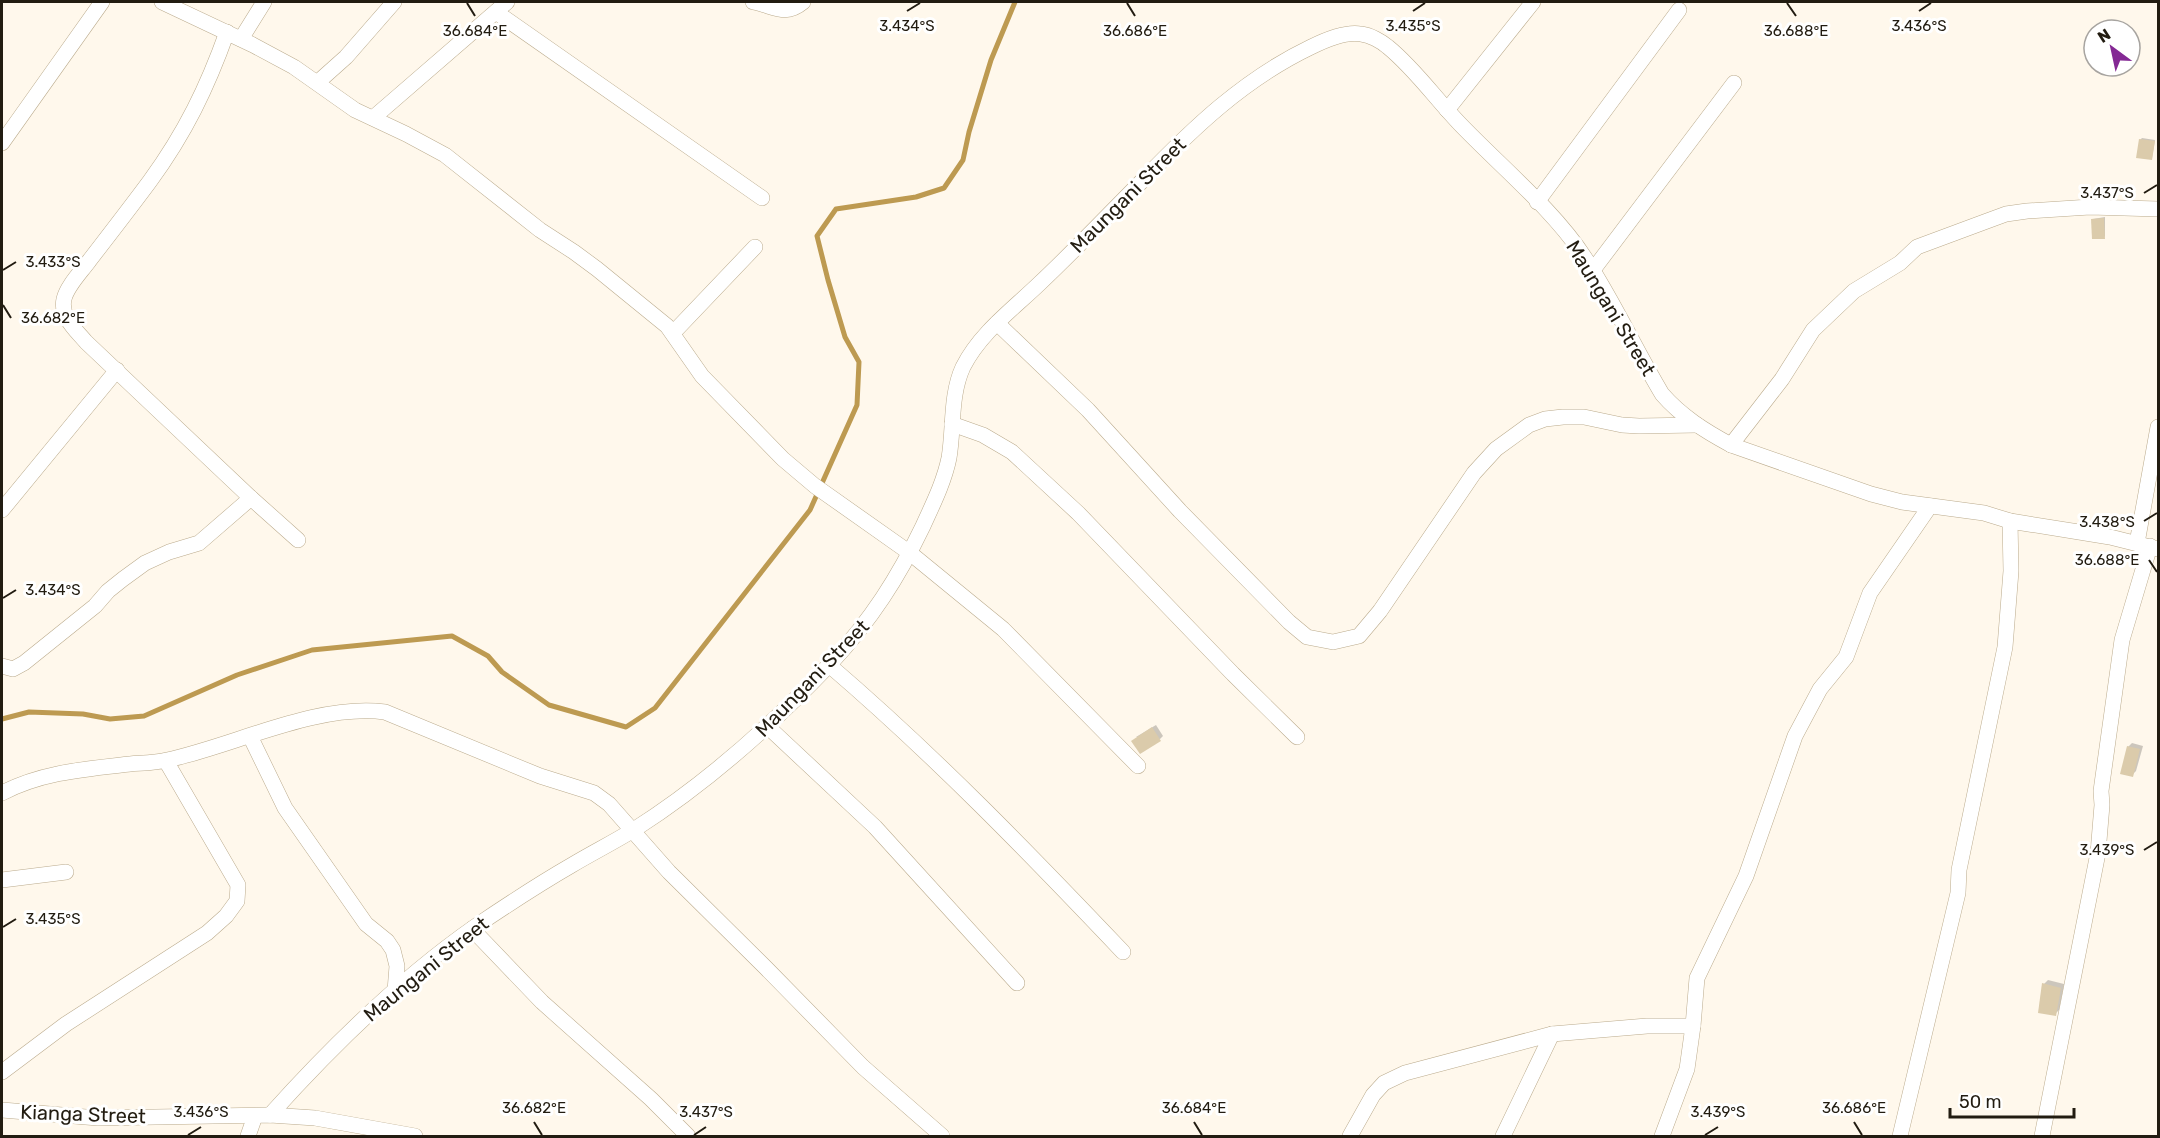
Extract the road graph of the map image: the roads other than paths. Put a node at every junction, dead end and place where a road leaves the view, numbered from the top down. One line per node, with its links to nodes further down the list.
1 (102, 2): 15 (street)
2 (162, 2): 10 (street)
3 (264, 2): 10 (street)
4 (394, 2): 11 (street)
5 (753, 2): 6 (street)
6 (803, 2)
7 (1533, 2): 13 (street)
8 (501, 7): 14 (street); 16 (street)
9 (1679, 10): 17 (street)
10 (234, 36): 11 (street); 23 (street)
11 (318, 82): 14 (street)
12 (1734, 83): 20 (street)
13 (1447, 110): 17 (street, Maungani Street); 21 (street, Maungani Street)
14 (373, 118): 22 (street)
15 (2, 143)
16 (762, 198)
17 (1537, 202): 20 (street, Maungani Street)
18 (2158, 209): 27 (street)
19 (755, 247): 22 (street)
20 (1593, 270): 25 (street, Maungani Street)
21 (998, 323): 24 (street, Maungani Street); 25 (street)
22 (673, 333): 34 (street)
23 (117, 370): 28 (street); 30 (street)
24 (952, 424): 34 (street, Maungani Street); 39 (street)
25 (1697, 425): 27 (street, Maungani Street)
26 (2158, 427): 33 (street)
27 (1731, 445): 29 (street, Maungani Street)
28 (251, 498): 32 (street); 36 (street)
29 (1930, 506): 31 (street, Maungani Street); 50 (street)
30 (2, 510)
31 (2010, 521): 33 (street, Maungani Street); 62 (street)
32 (298, 540)
33 (2149, 546): 63 (street)
34 (910, 553): 35 (street, Maungani Street); 41 (street)
35 (829, 665): 37 (street, Maungani Street); 47 (street)
36 (2, 666)
37 (767, 726): 43 (street, Maungani Street); 48 (street)
38 (250, 736): 40 (street); 43 (street); 49 (street)
39 (1297, 737)
40 (166, 761): 42 (street); 52 (street)
41 (1138, 766)
42 (2, 793)
43 (632, 831): 46 (street, Maungani Street); 58 (street)
44 (66, 872): 45 (street)
45 (2, 880)
46 (472, 929): 49 (street, Maungani Street); 57 (street)
47 (1123, 952)
48 (1017, 983)
49 (395, 991): 54 (street, Maungani Street)
50 (1693, 1026): 51 (street); 61 (street)
51 (1551, 1034): 59 (street); 60 (street)
52 (2, 1072)
53 (2, 1110): 54 (street, Kianga Street)
54 (262, 1115): 55 (street); 56 (street, Kianga Street)
55 (248, 1137)
56 (415, 1137)
57 (688, 1137)
58 (942, 1137)
59 (1350, 1137)
60 (1503, 1137)
61 (1662, 1137)
62 (1900, 1137)
63 (2042, 1137)

